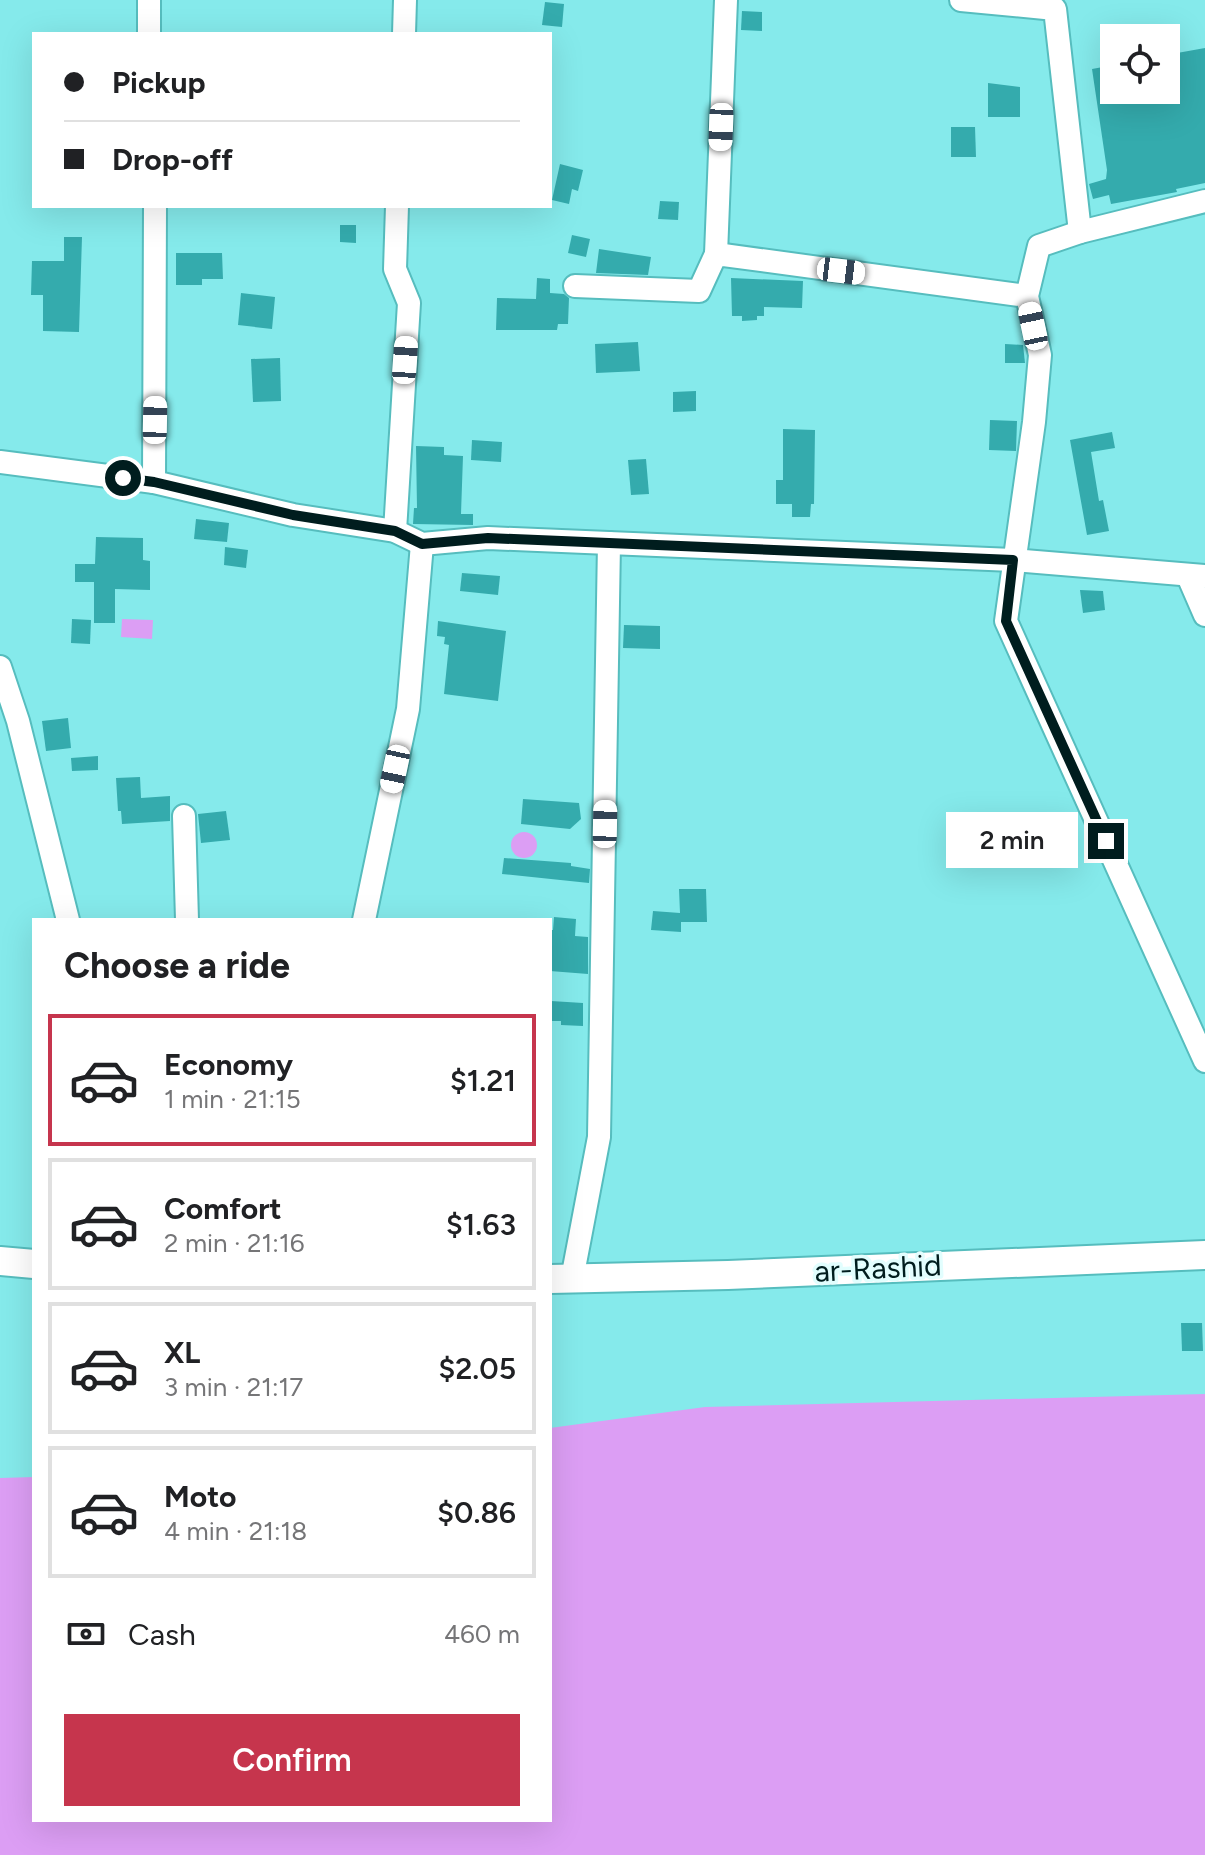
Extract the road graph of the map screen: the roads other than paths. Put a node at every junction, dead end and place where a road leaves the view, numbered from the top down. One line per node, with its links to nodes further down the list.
1 (149, 0): 5 (street)
2 (405, 0): 6 (street)
3 (726, 0): 11 (street)
4 (961, 0): 10 (street)
5 (149, 32)
6 (404, 32)
7 (1205, 201): 10 (street)
8 (155, 208): 15 (street)
9 (397, 208): 16 (street)
10 (1080, 232): 13 (street)
11 (716, 254): 12 (street); 13 (street)
12 (575, 286)
13 (1027, 296): 19 (street)
14 (0, 462): 15 (street)
15 (154, 482): 16 (street)
16 (395, 531): 18 (street)
17 (609, 543): 18 (street); 19 (street); 31 (street)
18 (422, 544): 26 (street)
19 (1013, 560): 20 (street); 27 (street)
20 (1196, 576): 21 (street)
21 (1205, 615)
22 (0, 667): 24 (street)
23 (184, 816): 25 (street)
24 (67, 918)
25 (187, 918)
26 (364, 918)
27 (1205, 1061)
28 (1205, 1255): 31 (main road, ar-Rashid)
29 (0, 1261): 30 (main road)
30 (32, 1264)
31 (561, 1279)

